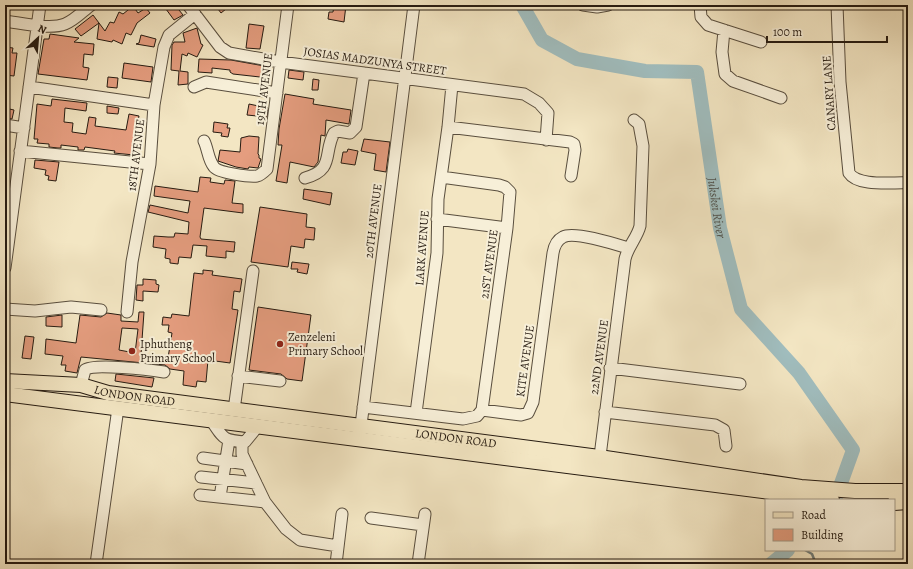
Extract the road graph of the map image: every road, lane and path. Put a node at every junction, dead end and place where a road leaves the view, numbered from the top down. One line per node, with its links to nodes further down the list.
1 (40, 5): 12 (street)
2 (92, 5): 12 (street)
3 (188, 5): 10 (street, JOSIAS MADZUNYA STREET)
4 (288, 5): 15 (street, 19TH AVENUE)
5 (412, 5): 17 (street, 20TH AVENUE)
6 (583, 5): 7 (street)
7 (608, 5)
8 (700, 5): 13 (street)
9 (837, 5): 35 (street, CANARY LANE)
10 (195, 14): 15 (street, JOSIAS MADZUNYA STREET); 23 (street, 18TH AVENUE)
11 (5, 21): 12 (street)
12 (37, 25): 19 (street)
13 (724, 30): 14 (street); 22 (street)
14 (761, 42)
15 (280, 62): 16 (street, JOSIAS MADZUNYA STREET); 21 (street, 19TH AVENUE)
16 (364, 73): 17 (street, JOSIAS MADZUNYA STREET); 33 (street)
17 (404, 78): 18 (street, JOSIAS MADZUNYA STREET); 52 (street, 20TH AVENUE)
18 (452, 85): 26 (street, LARK AVENUE); 28 (street, JOSIAS MADZUNYA STREET)
19 (29, 87): 23 (street); 27 (street)
20 (194, 87): 21 (street)
21 (277, 92): 29 (street, 19TH AVENUE)
22 (781, 98)
23 (154, 104): 31 (street, 18TH AVENUE)
24 (634, 120): 38 (street, 22ND AVENUE)
25 (5, 125): 27 (street)
26 (448, 127): 28 (street); 34 (street, LARK AVENUE)
27 (24, 128): 30 (street)
28 (546, 140): 32 (street)
29 (204, 141)
30 (20, 151): 31 (street); 39 (street)
31 (150, 164): 43 (street, 18TH AVENUE)
32 (571, 176)
33 (306, 178)
34 (441, 178): 36 (street, LARK AVENUE); 37 (street, 21ST AVENUE)
35 (908, 183)
36 (437, 219): 37 (street); 57 (street, LARK AVENUE)
37 (507, 228): 55 (street, 21ST AVENUE)
38 (628, 248): 44 (street, 22ND AVENUE); 55 (street, KITE AVENUE)
39 (5, 268)
40 (253, 271): 46 (street)
41 (5, 309): 42 (street)
42 (101, 310)
43 (127, 312)
44 (610, 368): 49 (street); 56 (street, 22ND AVENUE)
45 (164, 372): 50 (street)
46 (238, 376): 48 (street); 54 (street)
47 (5, 381): 50 (main road, LONDON ROAD)
48 (280, 381)
49 (740, 384)
50 (81, 385): 54 (main road, LONDON ROAD)
51 (5, 394): 53 (main road, LONDON ROAD)
52 (363, 407): 57 (street); 59 (street, 20TH AVENUE)
53 (118, 408): 58 (main road, LONDON ROAD); 83 (street)
54 (234, 410): 59 (main road, LONDON ROAD)
55 (482, 410): 57 (street)
56 (605, 412): 64 (street); 68 (street, 22ND AVENUE)
57 (416, 413)
58 (211, 420): 60 (main road, LONDON ROAD); 62 (street)
59 (361, 425): 61 (street, 20TH AVENUE); 68 (main road, LONDON ROAD)
60 (258, 426): 61 (main road, LONDON ROAD); 63 (street)
61 (359, 439): 68 (main road, LONDON ROAD)
62 (229, 440): 63 (street); 65 (street)
63 (242, 442): 67 (street)
64 (726, 446)
65 (227, 456): 66 (street); 67 (street); 70 (street)
66 (203, 458)
67 (244, 459): 71 (street)
68 (599, 464): 73 (main road, LONDON ROAD)
69 (201, 477): 70 (street)
70 (223, 479): 71 (street); 75 (street)
71 (256, 483): 77 (street)
72 (908, 491): 73 (main road, LONDON ROAD)
73 (799, 492): 76 (main road, LONDON ROAD)
74 (200, 495): 75 (street)
75 (220, 497): 77 (street)
76 (828, 499)
77 (265, 502): 82 (street)
78 (908, 502): 79 (main road)
79 (895, 503)
80 (342, 514): 82 (street)
81 (371, 518): 85 (street)
82 (338, 546): 84 (street)
83 (96, 564)
84 (336, 564)
85 (418, 564)

